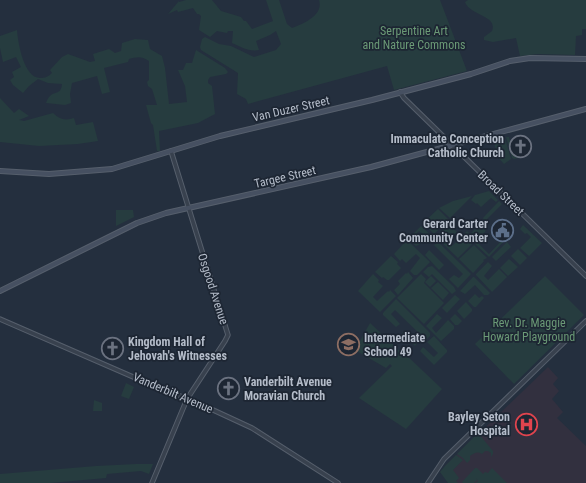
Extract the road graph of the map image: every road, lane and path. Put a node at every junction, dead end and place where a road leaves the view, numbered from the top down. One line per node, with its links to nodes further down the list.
1 (586, 59): 2 (main road, Van Duzer Street)
2 (400, 92): 4 (street, Broad Street); 5 (main road, Van Duzer Street)
3 (586, 109): 4 (main road, Targee Street)
4 (452, 145): 7 (main road, Targee Street); 8 (street, Broad Street)
5 (171, 151): 6 (main road, Van Duzer Street); 7 (street, Osgood Avenue)
6 (0, 171)
7 (188, 208): 9 (main road, Targee Street); 12 (street, Osgood Avenue)
8 (586, 276)
9 (0, 291)
10 (0, 319): 12 (street, Vanderbilt Avenue)
11 (586, 321): 15 (street)
12 (187, 399): 13 (street, Osgood Avenue); 14 (street, Vanderbilt Avenue)
13 (152, 483)
14 (338, 483)
15 (428, 483)

